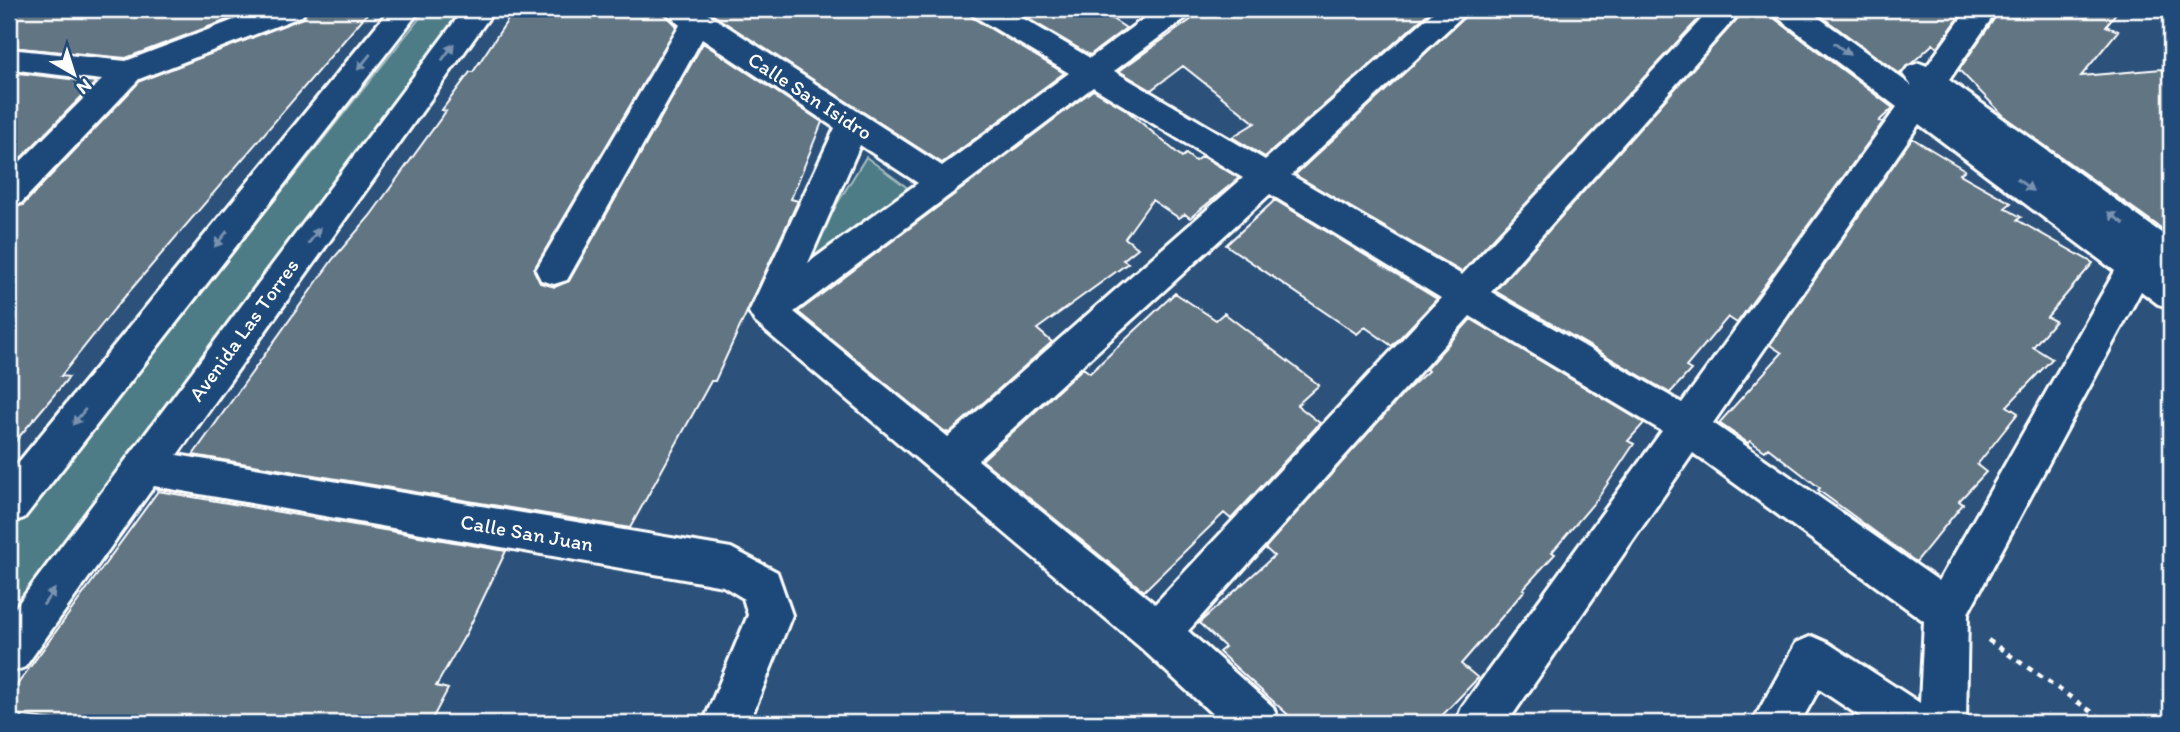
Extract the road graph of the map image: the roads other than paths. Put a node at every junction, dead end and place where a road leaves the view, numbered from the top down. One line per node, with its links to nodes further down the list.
1 (226, 9): 13 (street)
2 (292, 9): 13 (street)
3 (407, 9): 30 (street, one-way to 30)
4 (480, 9): 29 (street, Avenida Las Torres, one-way to 4)
5 (985, 9): 16 (street)
6 (1177, 9): 16 (street)
7 (1455, 9): 19 (street)
8 (1728, 9): 25 (street)
9 (1787, 9): 17 (street, one-way to 17)
10 (1831, 9): 17 (street)
11 (1983, 9): 17 (street)
12 (687, 15): 18 (street, Calle San Isidro); 23 (street)
13 (188, 50): 15 (street)
14 (9, 59): 15 (street)
15 (128, 72): 21 (street)
16 (1092, 72): 19 (street); 20 (street)
17 (1923, 93): 22 (street); 27 (street)
18 (853, 124): 20 (street, Calle San Isidro); 26 (street)
19 (1267, 177): 25 (street); 28 (street)
20 (943, 183): 26 (street)
21 (9, 194)
22 (2152, 256): 24 (street); 31 (street)
23 (554, 270)
24 (2171, 294)
25 (1467, 295): 27 (street); 32 (street)
26 (768, 312): 28 (street)
27 (1688, 427): 31 (street); 36 (street)
28 (949, 461): 32 (street)
29 (144, 467): 33 (street, Avenida Las Torres, one-way to 29); 34 (street, Calle San Juan)
30 (9, 505)
31 (1946, 611): 39 (street)
32 (1157, 633): 35 (street)
33 (9, 652)
34 (726, 723)
35 (1256, 723)
36 (1479, 723)
37 (1775, 723): 38 (street)
38 (1910, 723)
39 (1943, 723)

